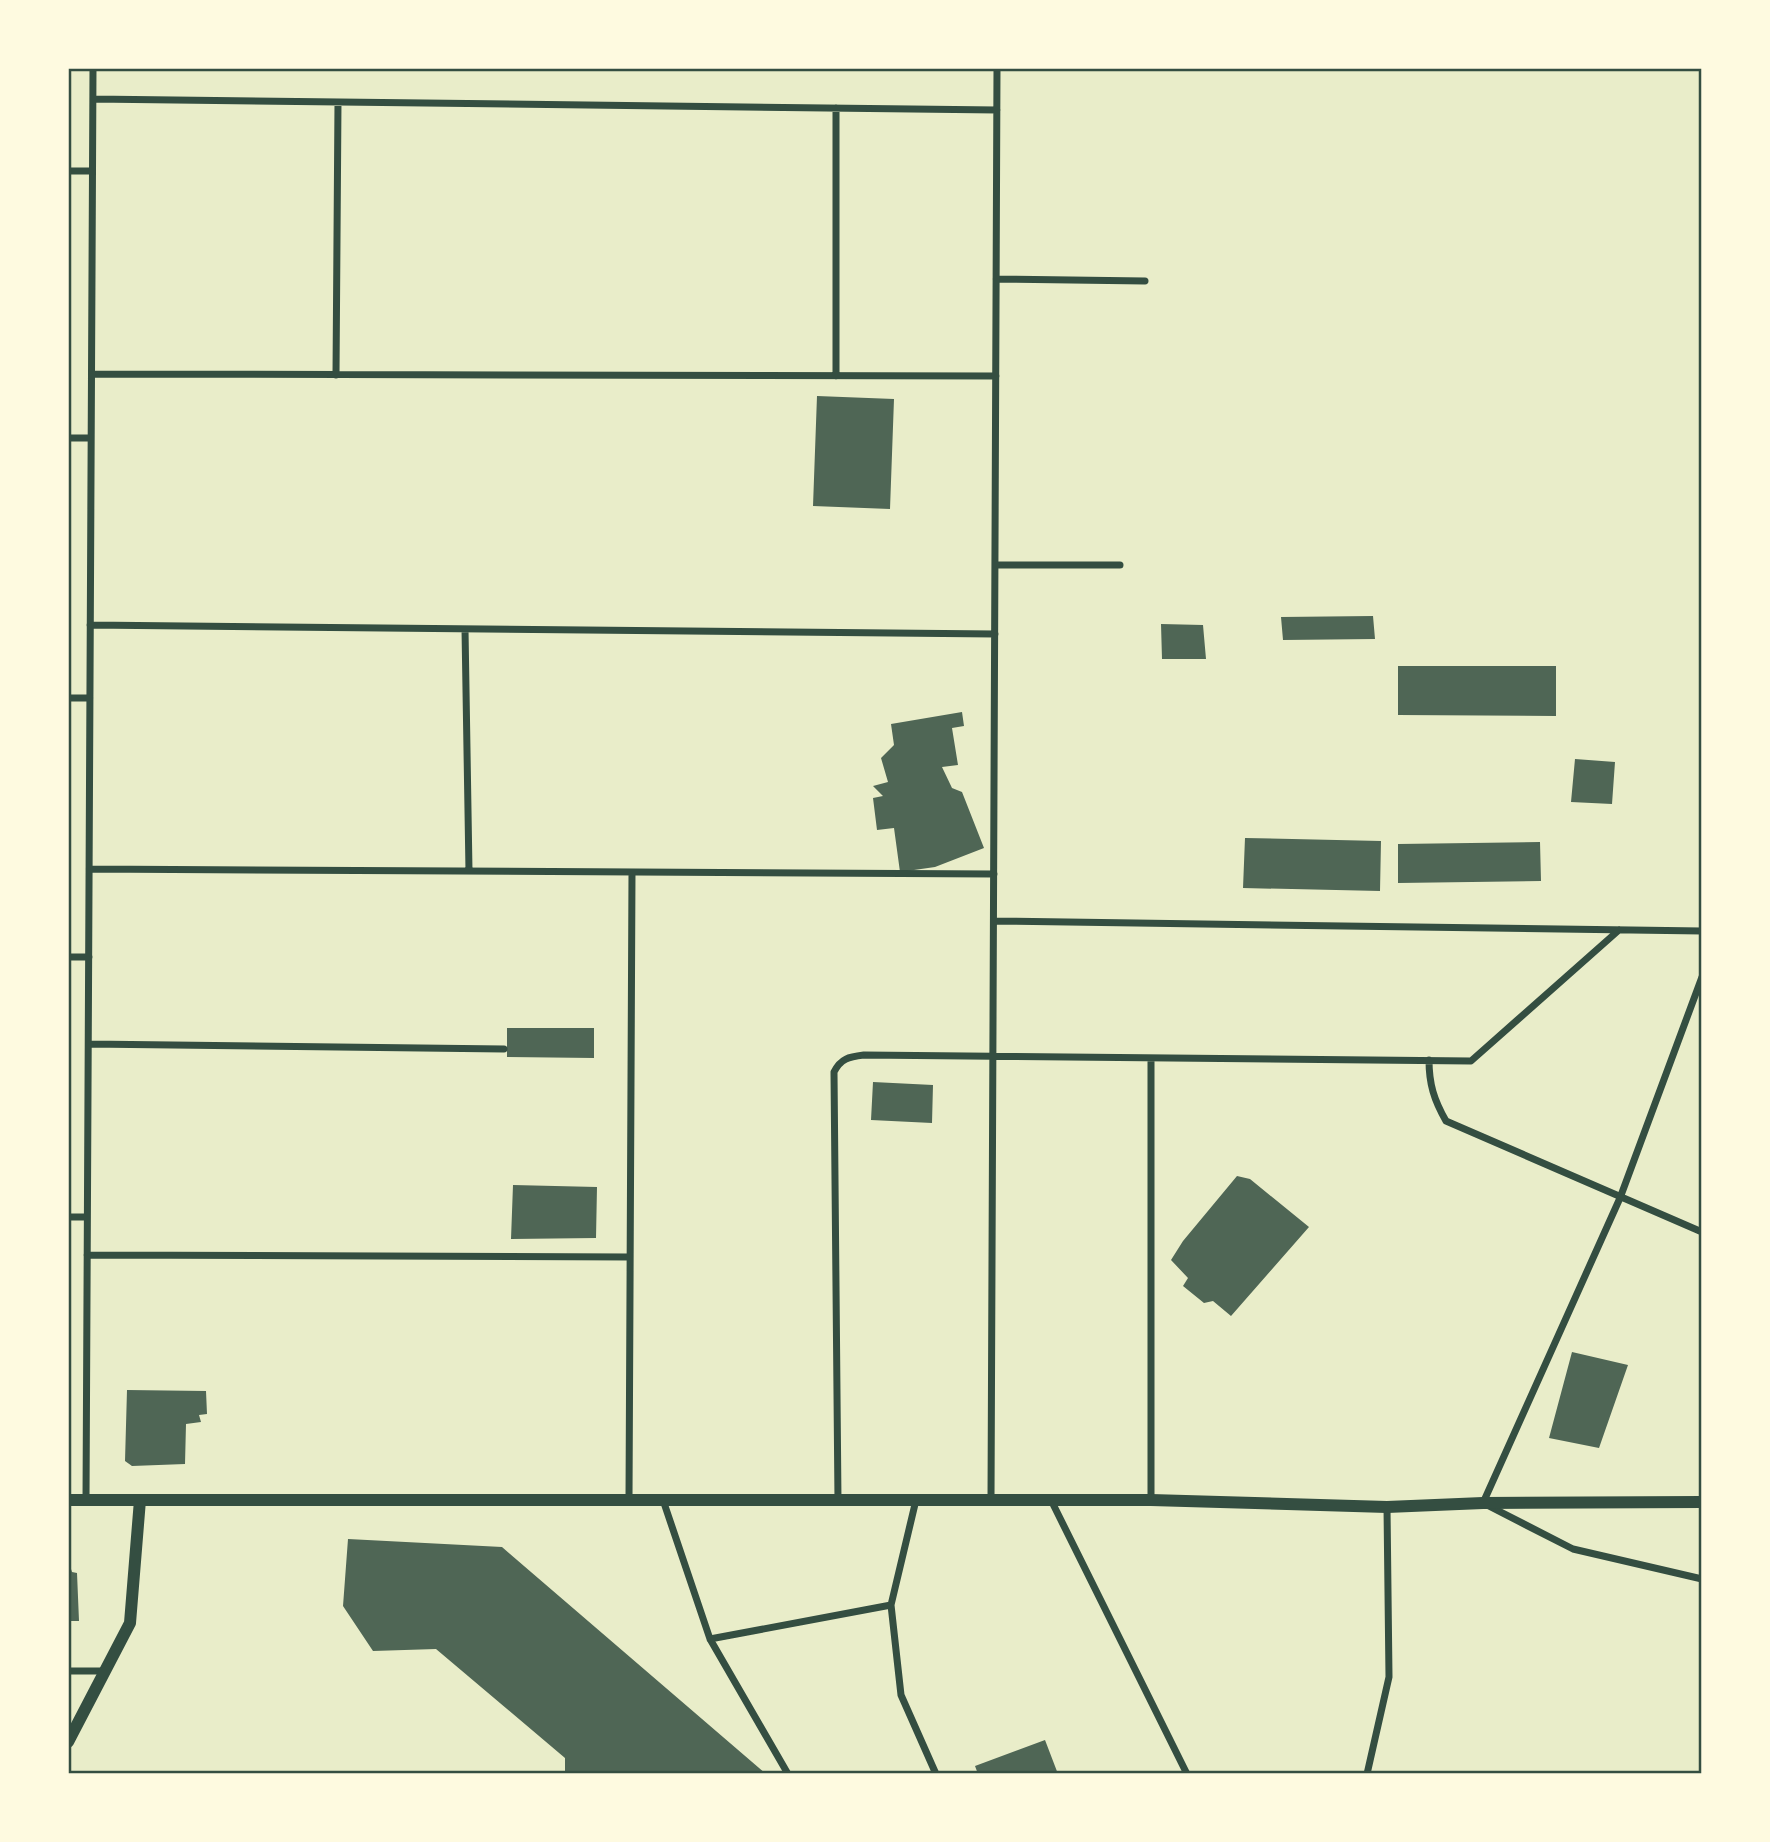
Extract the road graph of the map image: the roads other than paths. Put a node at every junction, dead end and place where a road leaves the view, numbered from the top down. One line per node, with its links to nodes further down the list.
1 (93, 68): 3 (street)
2 (997, 68): 6 (street)
3 (93, 99): 4 (street); 8 (street)
4 (338, 102): 5 (street); 12 (street)
5 (836, 108): 6 (street); 13 (street)
6 (997, 110): 9 (street)
7 (68, 171): 8 (street)
8 (92, 171): 11 (street)
9 (996, 279): 10 (street); 14 (street)
10 (1144, 281)
11 (92, 374): 12 (street); 16 (street)
12 (336, 375): 13 (street)
13 (836, 376): 14 (street)
14 (996, 376): 17 (street)
15 (68, 438): 16 (street)
16 (92, 438): 19 (street)
17 (995, 565): 18 (street); 21 (street)
18 (1120, 565)
19 (90, 625): 20 (street); 23 (street)
20 (465, 629): 21 (street); 25 (street)
21 (995, 634): 27 (street)
22 (68, 698): 23 (street)
23 (90, 698): 24 (street)
24 (89, 869): 25 (street); 32 (street)
25 (468, 871): 26 (street)
26 (632, 872): 27 (street); 44 (street)
27 (994, 874): 28 (street)
28 (994, 920): 29 (street); 36 (street)
29 (1619, 930): 30 (street); 38 (street)
30 (1702, 931)
31 (68, 957): 32 (street)
32 (89, 957): 34 (street)
33 (1702, 977): 39 (street)
34 (89, 1044): 35 (street); 41 (street)
35 (504, 1049)
36 (993, 1057): 37 (street); 50 (street); 52 (street)
37 (1151, 1058): 38 (street); 54 (street)
38 (1429, 1060): 39 (street)
39 (1620, 1198): 42 (street); 56 (street)
40 (68, 1217): 41 (street)
41 (87, 1217): 43 (street)
42 (1702, 1232)
43 (87, 1255): 44 (street); 46 (street)
44 (630, 1257): 48 (street)
45 (68, 1500): 46 (street)
46 (86, 1500): 47 (street)
47 (140, 1500): 48 (street); 62 (street)
48 (629, 1500): 49 (street)
49 (663, 1500): 50 (street); 60 (street)
50 (838, 1500): 51 (street)
51 (916, 1500): 52 (street); 59 (street)
52 (992, 1500): 53 (street)
53 (1051, 1500): 54 (street); 66 (street)
54 (1151, 1500): 57 (street)
55 (1702, 1502): 56 (street)
56 (1483, 1503): 57 (street); 58 (street)
57 (1387, 1507): 67 (street)
58 (1702, 1578)
59 (891, 1605): 60 (street); 65 (street)
60 (710, 1639): 64 (street)
61 (68, 1671): 62 (street)
62 (105, 1671): 63 (street)
63 (68, 1742)
64 (788, 1774)
65 (936, 1774)
66 (1187, 1774)
67 (1367, 1774)

